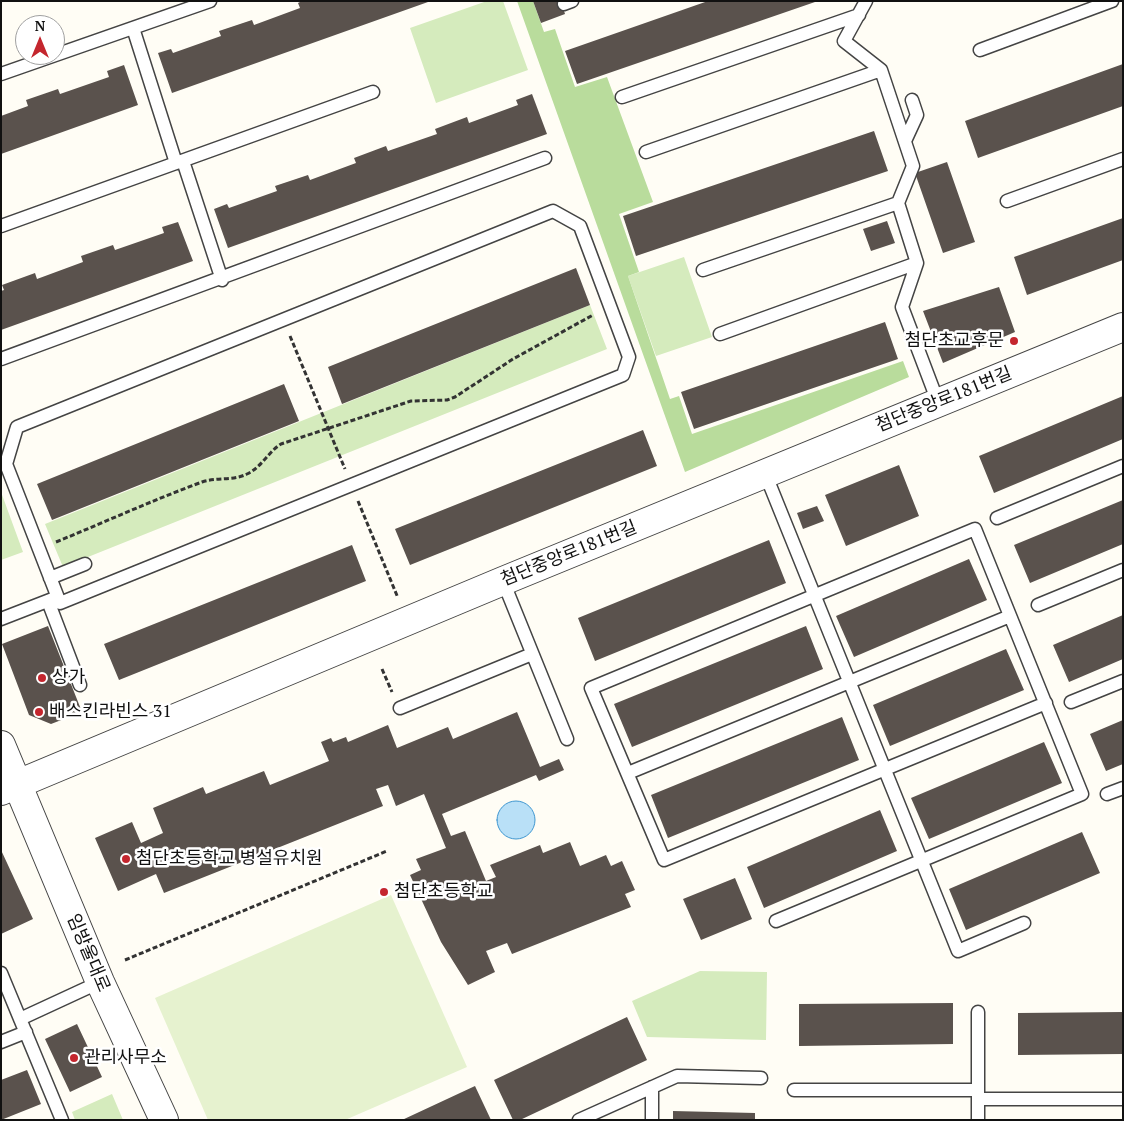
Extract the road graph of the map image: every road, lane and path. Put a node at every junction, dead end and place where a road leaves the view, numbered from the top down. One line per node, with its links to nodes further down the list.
1 (210, 1): 5 (lane)
2 (866, 1): 4 (lane)
3 (1112, 1): 6 (lane)
4 (859, 15): 7 (lane); 10 (lane)
5 (133, 28): 8 (lane); 16 (lane)
6 (980, 50)
7 (881, 70): 12 (lane); 13 (lane)
8 (1, 74)
9 (373, 92): 16 (lane)
10 (622, 97)
11 (912, 100): 12 (lane)
12 (905, 141): 18 (lane)
13 (646, 152)
14 (545, 158): 22 (lane)
15 (1123, 159): 17 (lane)
16 (179, 162): 19 (lane); 22 (lane)
17 (1006, 201)
18 (898, 203): 20 (lane); 21 (lane)
19 (1, 226)
20 (918, 263): 26 (lane); 28 (lane)
21 (703, 270)
22 (222, 280): 27 (lane)
23 (593, 314): 29 (path)
24 (1123, 327): 28 (street, 첨단중앙로181번길)
25 (288, 331): 29 (path)
26 (720, 334)
27 (1, 360)
28 (938, 402): 32 (street, 첨단중앙로181번길)
29 (328, 428): 31 (path); 35 (path)
30 (1123, 466): 34 (lane)
31 (347, 473)
32 (765, 474): 39 (street, 첨단중앙로181번길); 40 (lane)
33 (358, 500): 41 (path)
34 (997, 518)
35 (53, 543)
36 (85, 564): 38 (lane)
37 (1123, 570): 43 (lane)
38 (50, 578): 42 (lane); 42 (lane)
39 (503, 581): 46 (lane); 58 (street, 첨단중앙로181번길)
40 (814, 595): 44 (lane); 49 (lane); 57 (lane)
41 (398, 598)
42 (53, 599): 45 (lane); 50 (lane)
43 (1038, 605)
44 (1010, 616): 49 (lane); 52 (lane)
45 (1, 618)
46 (532, 654): 53 (lane); 54 (lane)
47 (382, 669): 53 (path)
48 (1123, 681): 51 (lane)
49 (849, 682): 56 (lane); 57 (lane)
50 (80, 685)
51 (1071, 702)
52 (1046, 704): 56 (lane); 62 (lane)
53 (400, 708)
54 (567, 739)
55 (1, 745): 58 (street)
56 (884, 770): 57 (lane); 62 (lane)
57 (628, 773)
58 (9, 788): 67 (street, 임방울대로)
59 (1123, 788): 60 (lane)
60 (1107, 794)
61 (387, 851): 65 (path)
62 (921, 861): 63 (lane); 64 (lane)
63 (776, 921)
64 (1024, 923)
65 (124, 960)
66 (1, 973): 69 (lane)
67 (100, 982): 69 (lane); 78 (street, 임방울대로)
68 (978, 1012): 75 (lane)
69 (20, 1019): 70 (lane)
70 (26, 1032): 71 (lane); 77 (lane)
71 (1, 1042)
72 (761, 1078): 73 (lane)
73 (652, 1087): 79 (lane); 80 (lane)
74 (794, 1090): 75 (lane)
75 (978, 1095): 76 (lane); 81 (lane)
76 (1123, 1099)
77 (62, 1120)
78 (164, 1120)
79 (579, 1120)
80 (652, 1120)
81 (978, 1120)

